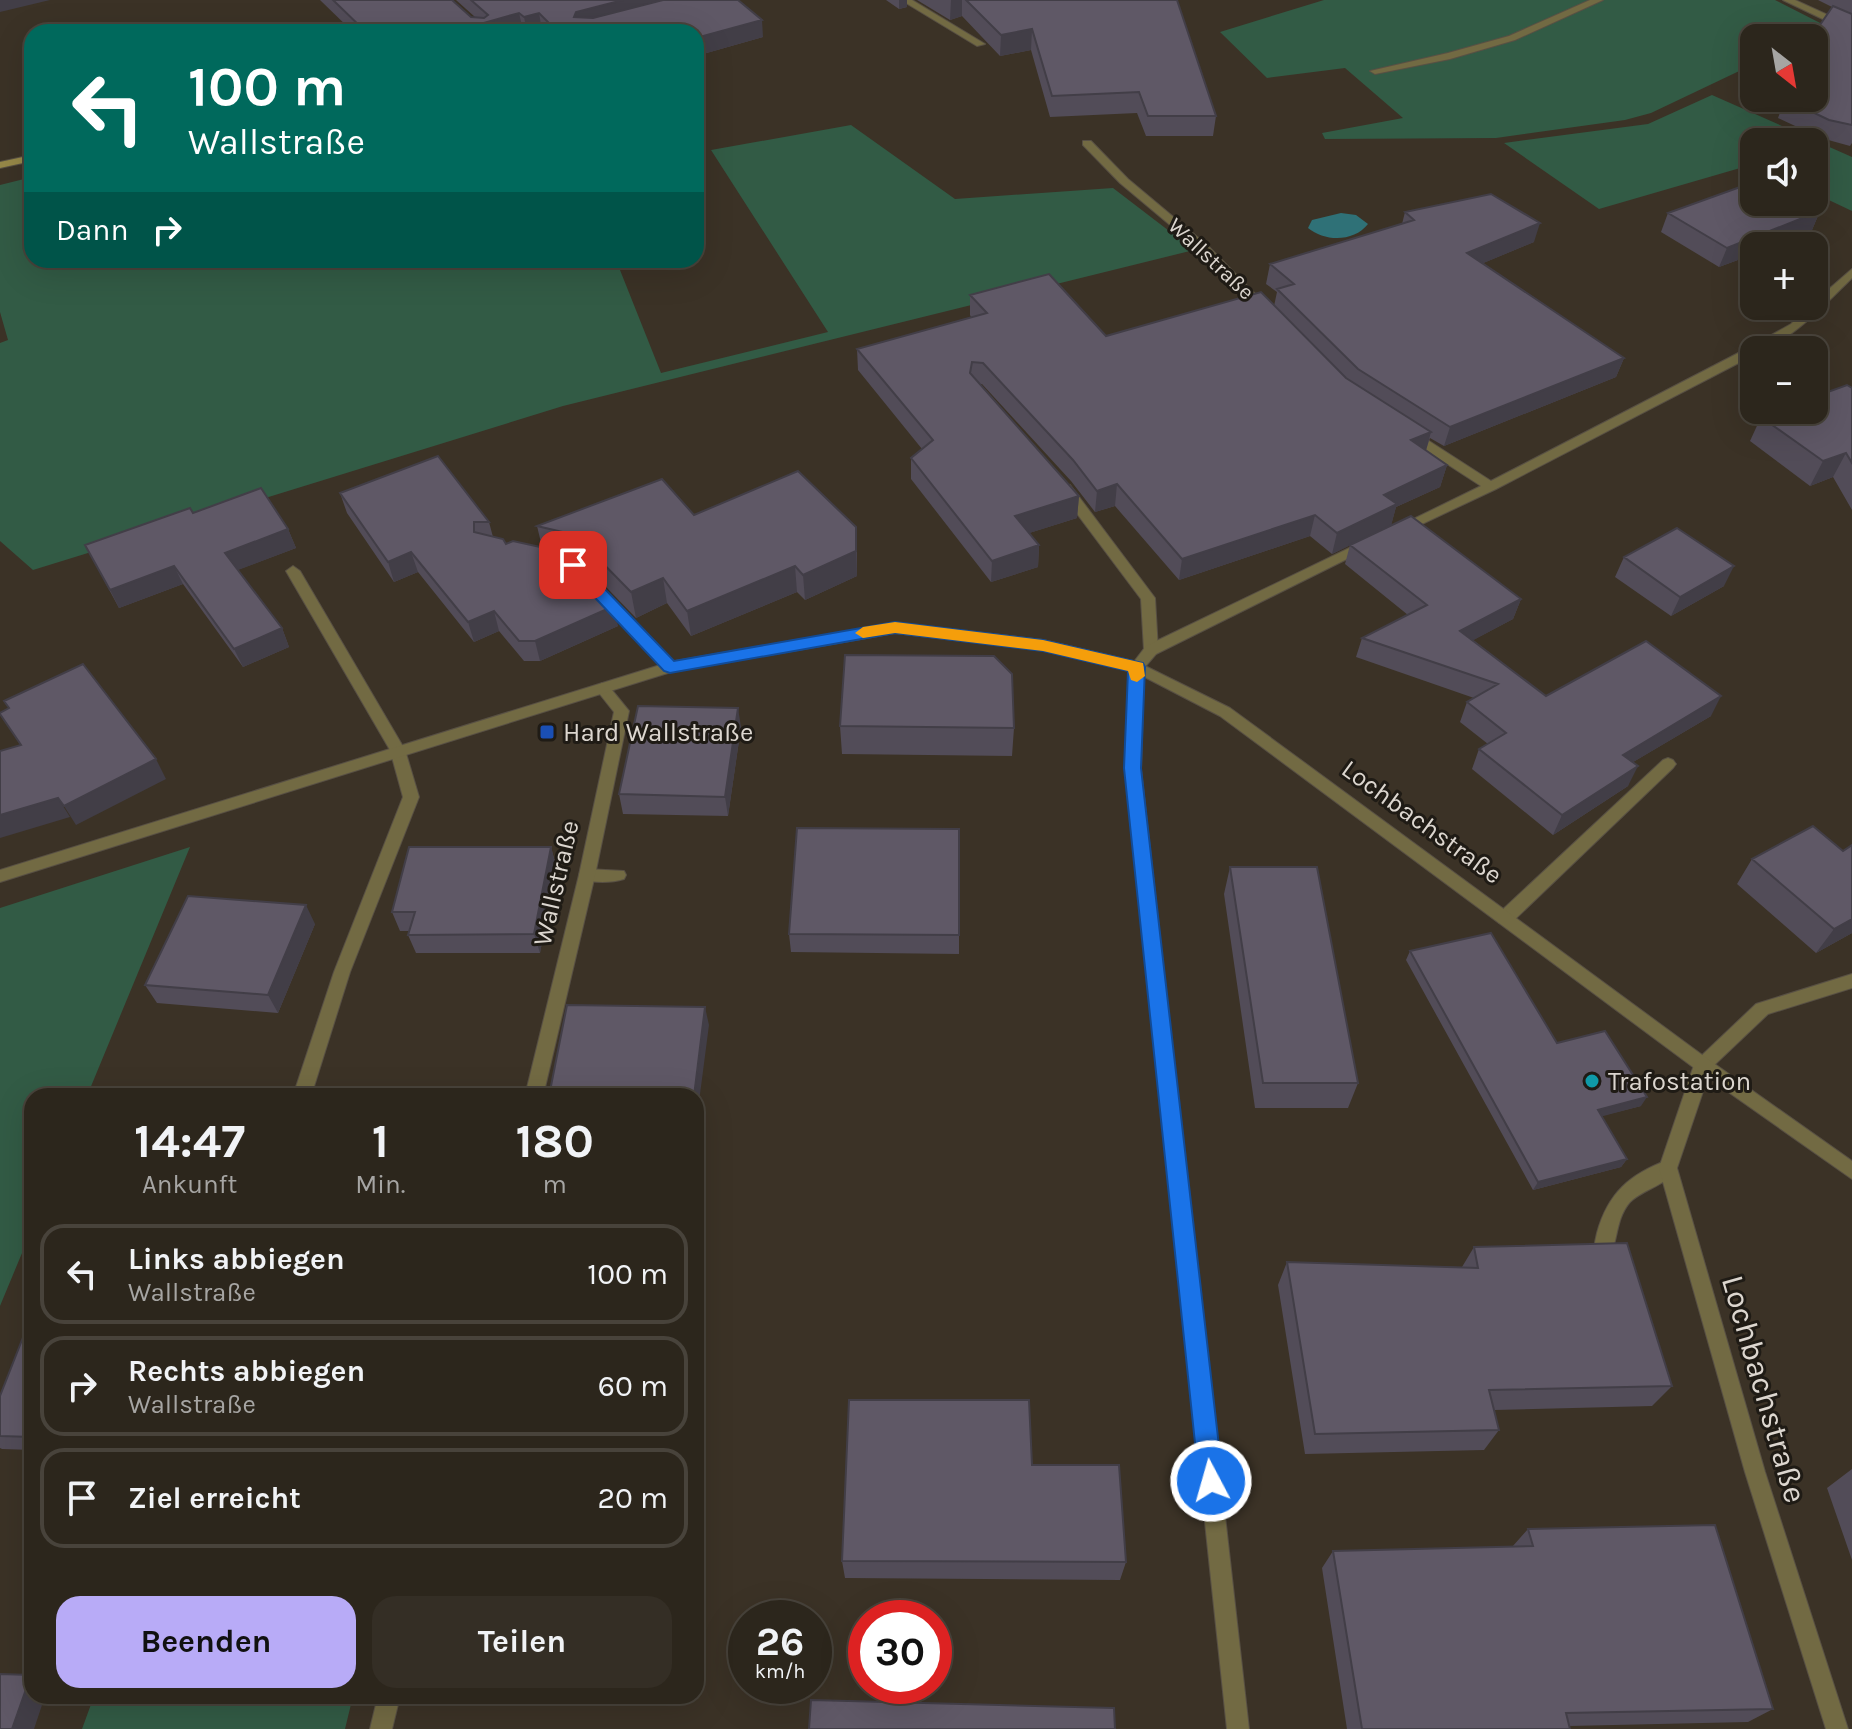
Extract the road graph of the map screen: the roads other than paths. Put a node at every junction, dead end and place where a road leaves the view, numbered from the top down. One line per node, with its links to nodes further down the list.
1 (906, 0): 5 (street)
2 (1598, 0): 6 (street)
3 (1788, 0): 4 (street)
4 (1852, 30)
5 (980, 44)
6 (1375, 71)
7 (1087, 143): 11 (street, Wallstraße)
8 (24, 160): 9 (main road)
9 (0, 165)
10 (1852, 272): 12 (street)
11 (1270, 315)
12 (1779, 336)
13 (1740, 359): 18 (street)
14 (1828, 395): 15 (street)
15 (1852, 413)
16 (1397, 425): 18 (street)
17 (1054, 475): 21 (street)
18 (1491, 486): 21 (street)
19 (293, 571): 25 (street)
20 (594, 587): 22 (street)
21 (1151, 650): 23 (street)
22 (670, 667): 23 (street); 24 (street)
23 (1137, 667): 30 (street, Lochbachstraße); 40 (street)
24 (602, 688): 25 (street); 27 (street, Wallstraße)
25 (397, 750): 29 (street); 33 (street)
26 (1668, 764): 30 (street)
27 (587, 875): 28 (street); 34 (street, Wallstraße)
28 (618, 875)
29 (0, 876)
30 (1505, 918): 32 (street, Lochbachstraße)
31 (1852, 981): 32 (street)
32 (1703, 1065): 35 (street); 36 (street, Lochbachstraße)
33 (305, 1088)
34 (536, 1088)
35 (1668, 1168): 37 (street); 41 (street, Lochbachstraße)
36 (1852, 1171)
37 (1603, 1251)
38 (387, 1704): 39 (street)
39 (381, 1729)
40 (1238, 1729)
41 (1837, 1729)

